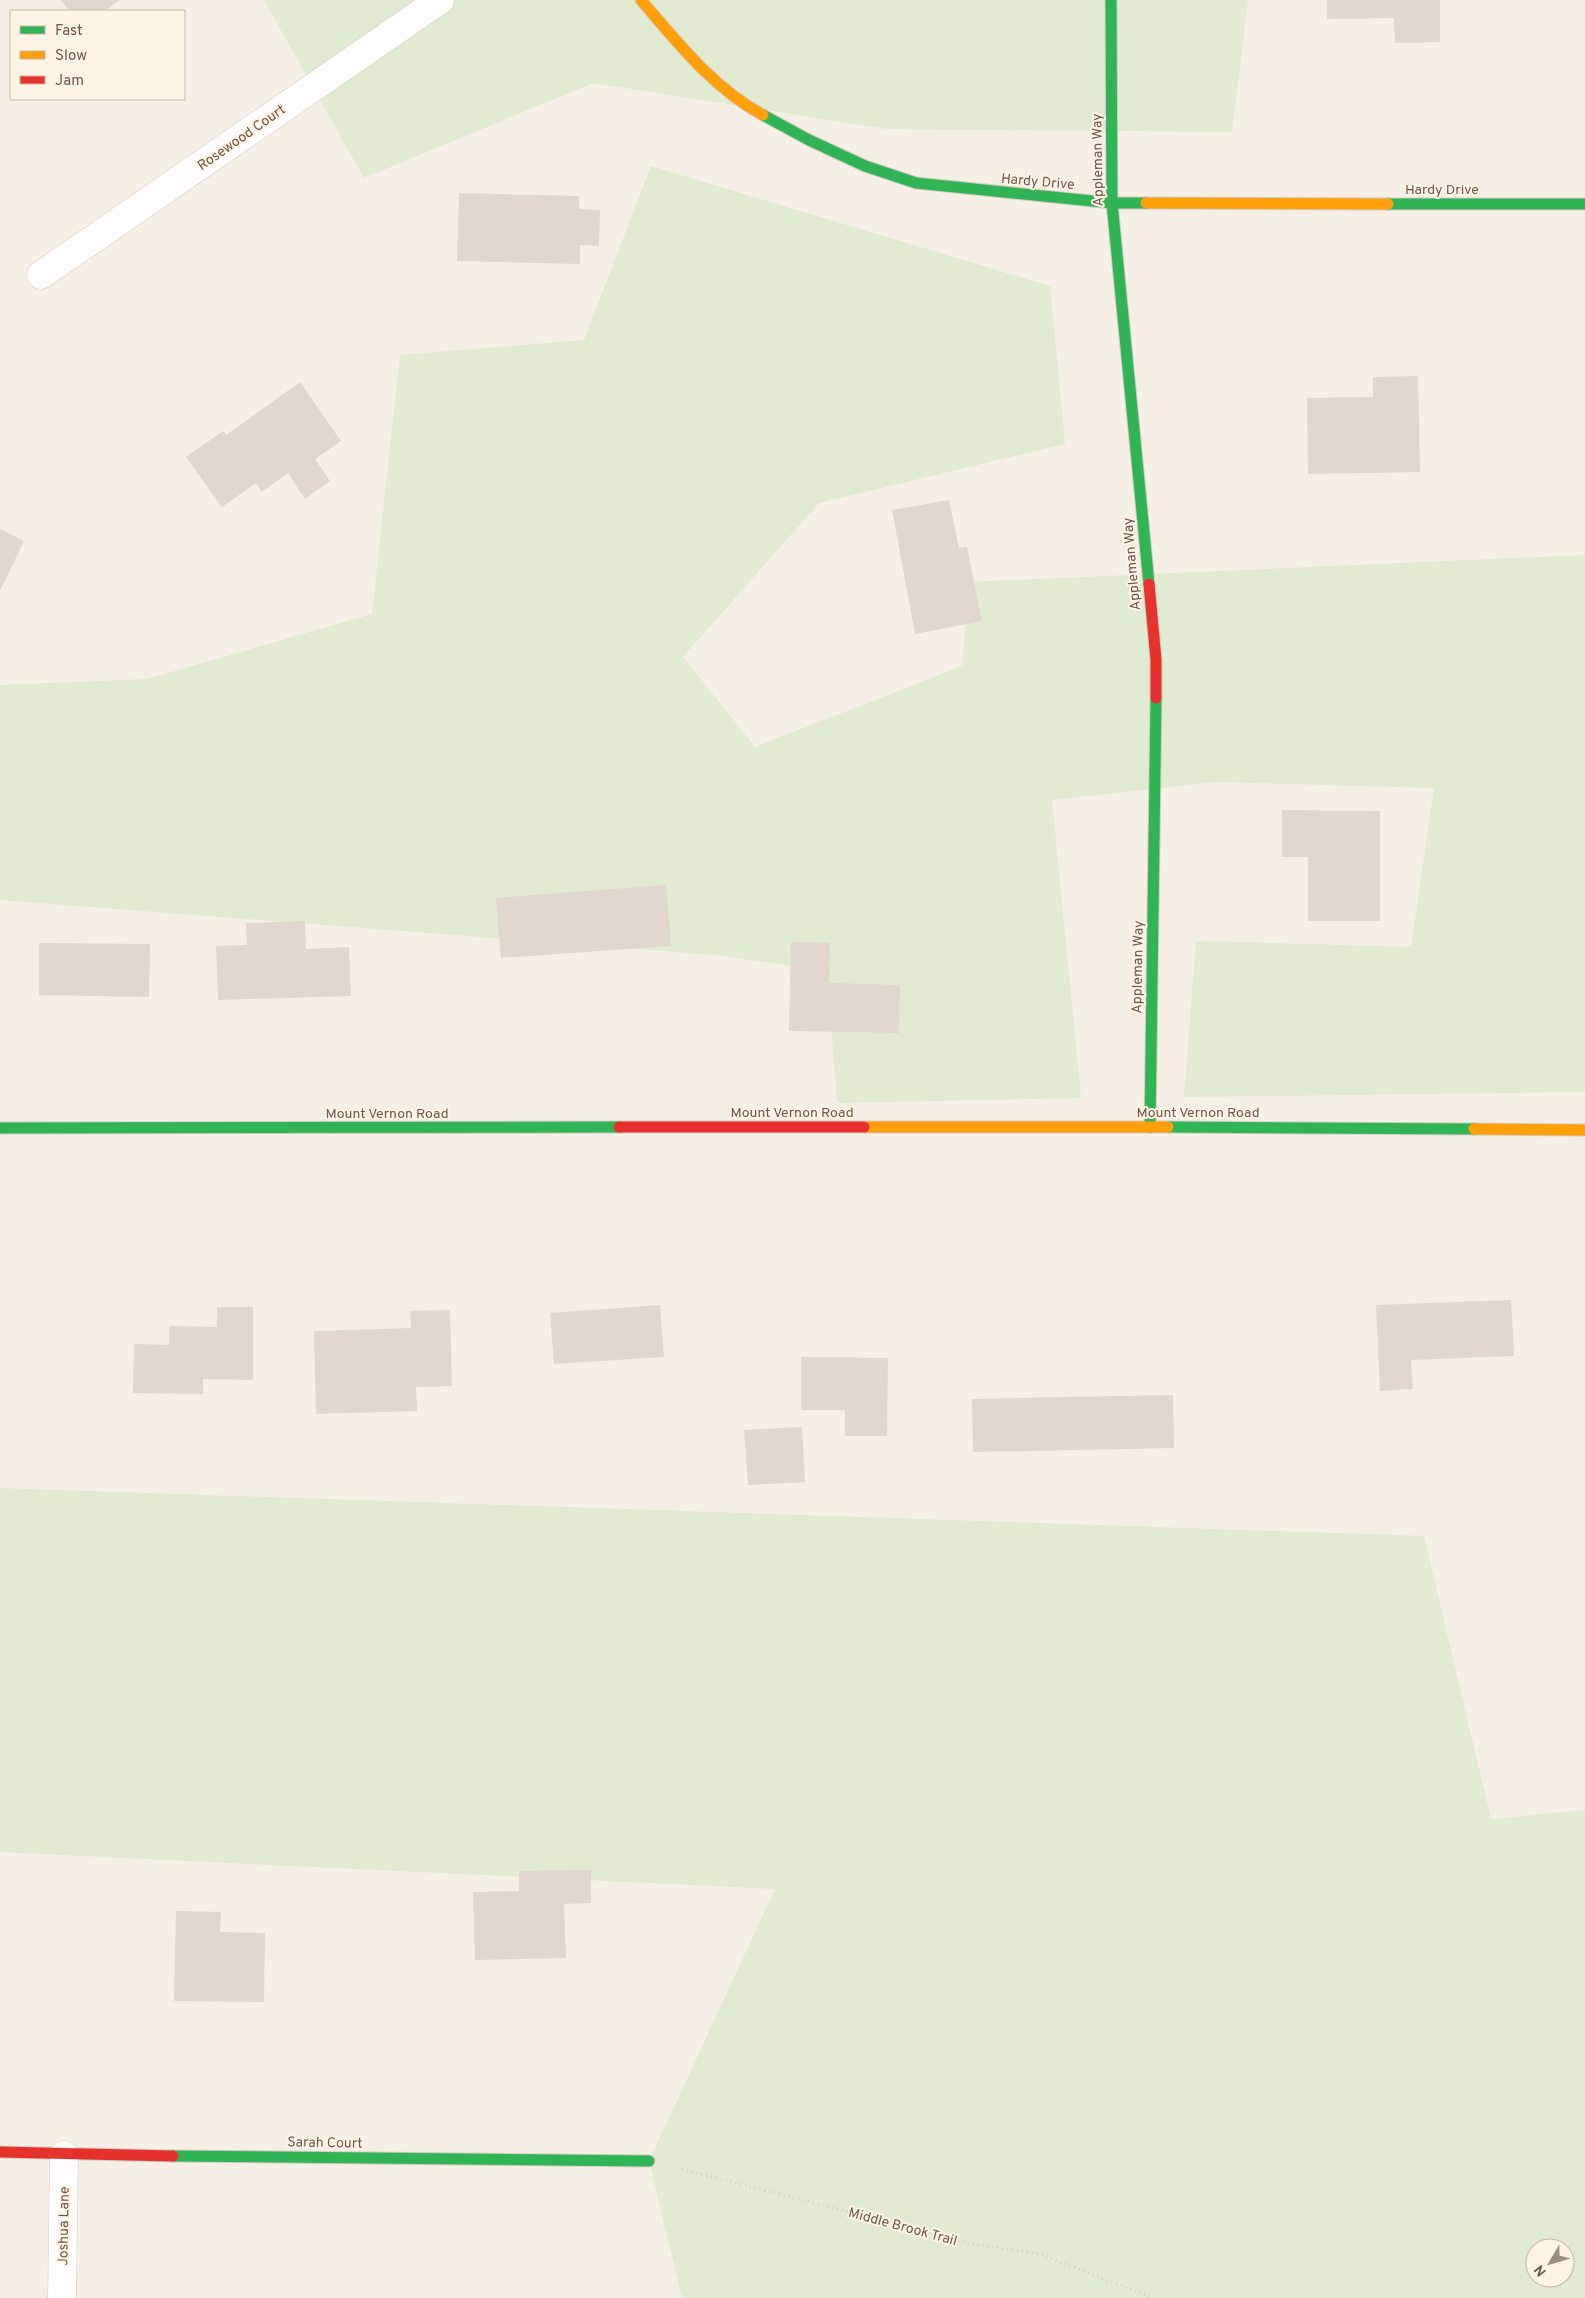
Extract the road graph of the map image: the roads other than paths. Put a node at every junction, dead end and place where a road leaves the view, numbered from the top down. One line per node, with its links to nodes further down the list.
1 (440, 0): 6 (street, Rosewood Court)
2 (641, 0): 4 (street, Hardy Drive)
3 (1111, 0): 4 (street, Appleman Way)
4 (1112, 203): 5 (street, Hardy Drive); 7 (street, Appleman Way)
5 (1585, 204)
6 (41, 275)
7 (1150, 1127): 8 (street, Mount Vernon Road); 9 (street, Mount Vernon Road)
8 (0, 1128)
9 (1585, 1130)
10 (0, 2152): 11 (street, Sarah Court)
11 (64, 2155): 12 (street, Sarah Court); 13 (street, Joshua Lane)
12 (650, 2161)
13 (62, 2298)

